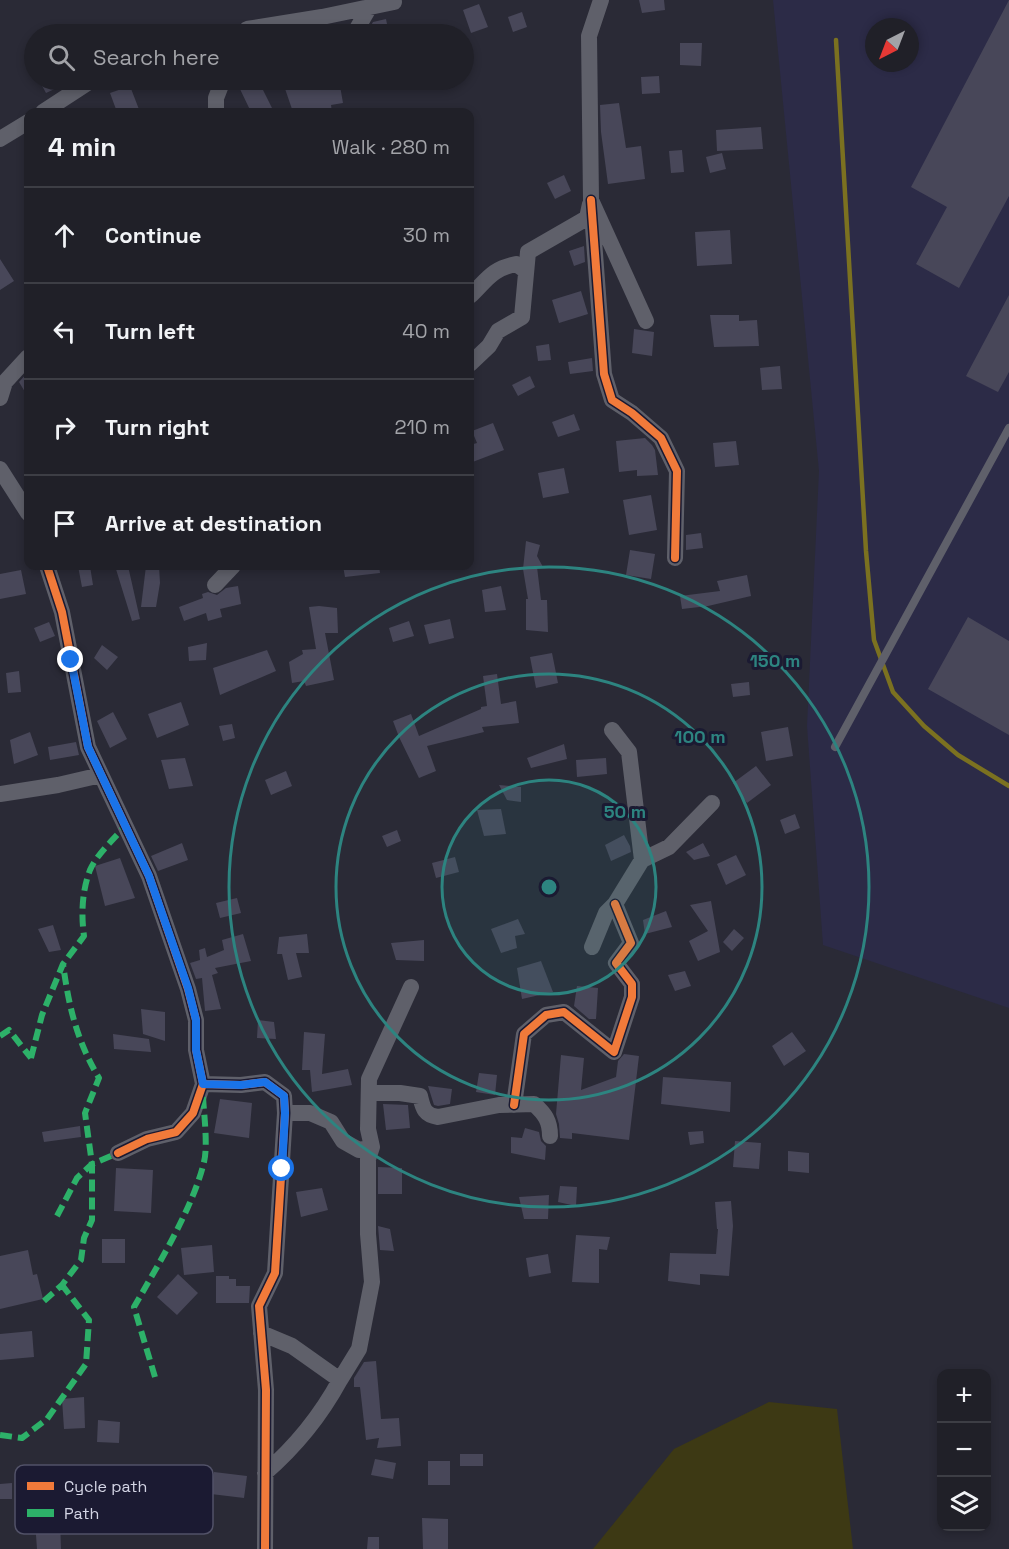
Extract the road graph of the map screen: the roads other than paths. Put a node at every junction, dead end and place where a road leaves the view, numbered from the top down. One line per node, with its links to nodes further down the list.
1 (601, 0): 12 (street)
2 (394, 2): 3 (street)
3 (372, 3): 4 (street); 5 (street)
4 (287, 24)
5 (360, 24)
6 (77, 90): 8 (street)
7 (219, 90): 9 (street)
8 (49, 108)
9 (216, 108)
10 (24, 124): 11 (street)
11 (0, 139)
12 (591, 200): 13 (street); 15 (street); 22 (street)
13 (526, 271): 14 (street); 16 (street)
14 (474, 291)
15 (646, 321)
16 (474, 360)
17 (24, 361): 18 (street)
18 (0, 398)
19 (1009, 428): 27 (lane)
20 (0, 469): 21 (street)
21 (24, 507)
22 (675, 558)
23 (48, 570): 28 (street)
24 (229, 570): 25 (street)
25 (214, 585)
26 (612, 730): 31 (street)
27 (835, 747)
28 (101, 775): 29 (street); 35 (street)
29 (0, 794)
30 (712, 803): 31 (street)
31 (642, 860): 32 (street)
32 (615, 904): 33 (street); 37 (street)
33 (592, 947)
34 (411, 987): 36 (street)
35 (203, 1084): 38 (street); 41 (street)
36 (369, 1093): 37 (street); 40 (street)
37 (514, 1105): 39 (street)
38 (285, 1113): 40 (street); 42 (street)
39 (550, 1136)
40 (372, 1147): 43 (street)
41 (118, 1153)
42 (261, 1333): 43 (street); 44 (street)
43 (340, 1380): 44 (street)
44 (265, 1473): 45 (street)
45 (265, 1549)

